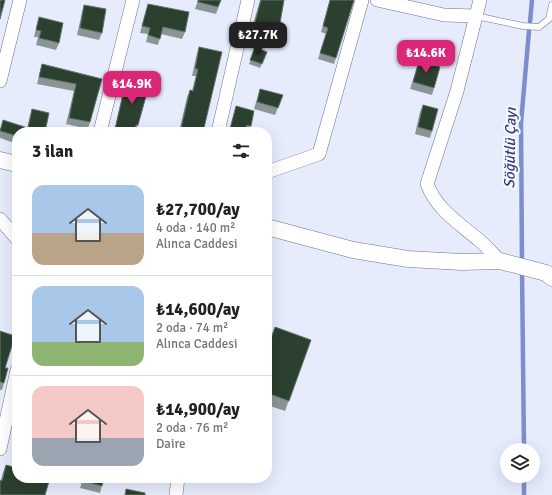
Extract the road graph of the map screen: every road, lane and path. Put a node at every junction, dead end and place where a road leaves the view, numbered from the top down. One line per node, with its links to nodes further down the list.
1 (20, 0): 9 (street)
2 (133, 0): 10 (street)
3 (248, 0): 11 (street)
4 (362, 0): 14 (street)
5 (377, 0): 8 (street)
6 (480, 0): 8 (street)
7 (552, 5): 8 (lane)
8 (476, 16): 18 (street)
9 (0, 81)
10 (101, 127)
11 (219, 127)
12 (0, 160): 13 (street)
13 (12, 163)
14 (272, 170)
15 (0, 219): 17 (street)
16 (272, 228): 18 (street)
17 (12, 233)
18 (500, 261): 19 (street)
19 (552, 278)
20 (12, 393): 21 (street)
21 (0, 449)
22 (177, 483): 23 (street)
23 (176, 495)

